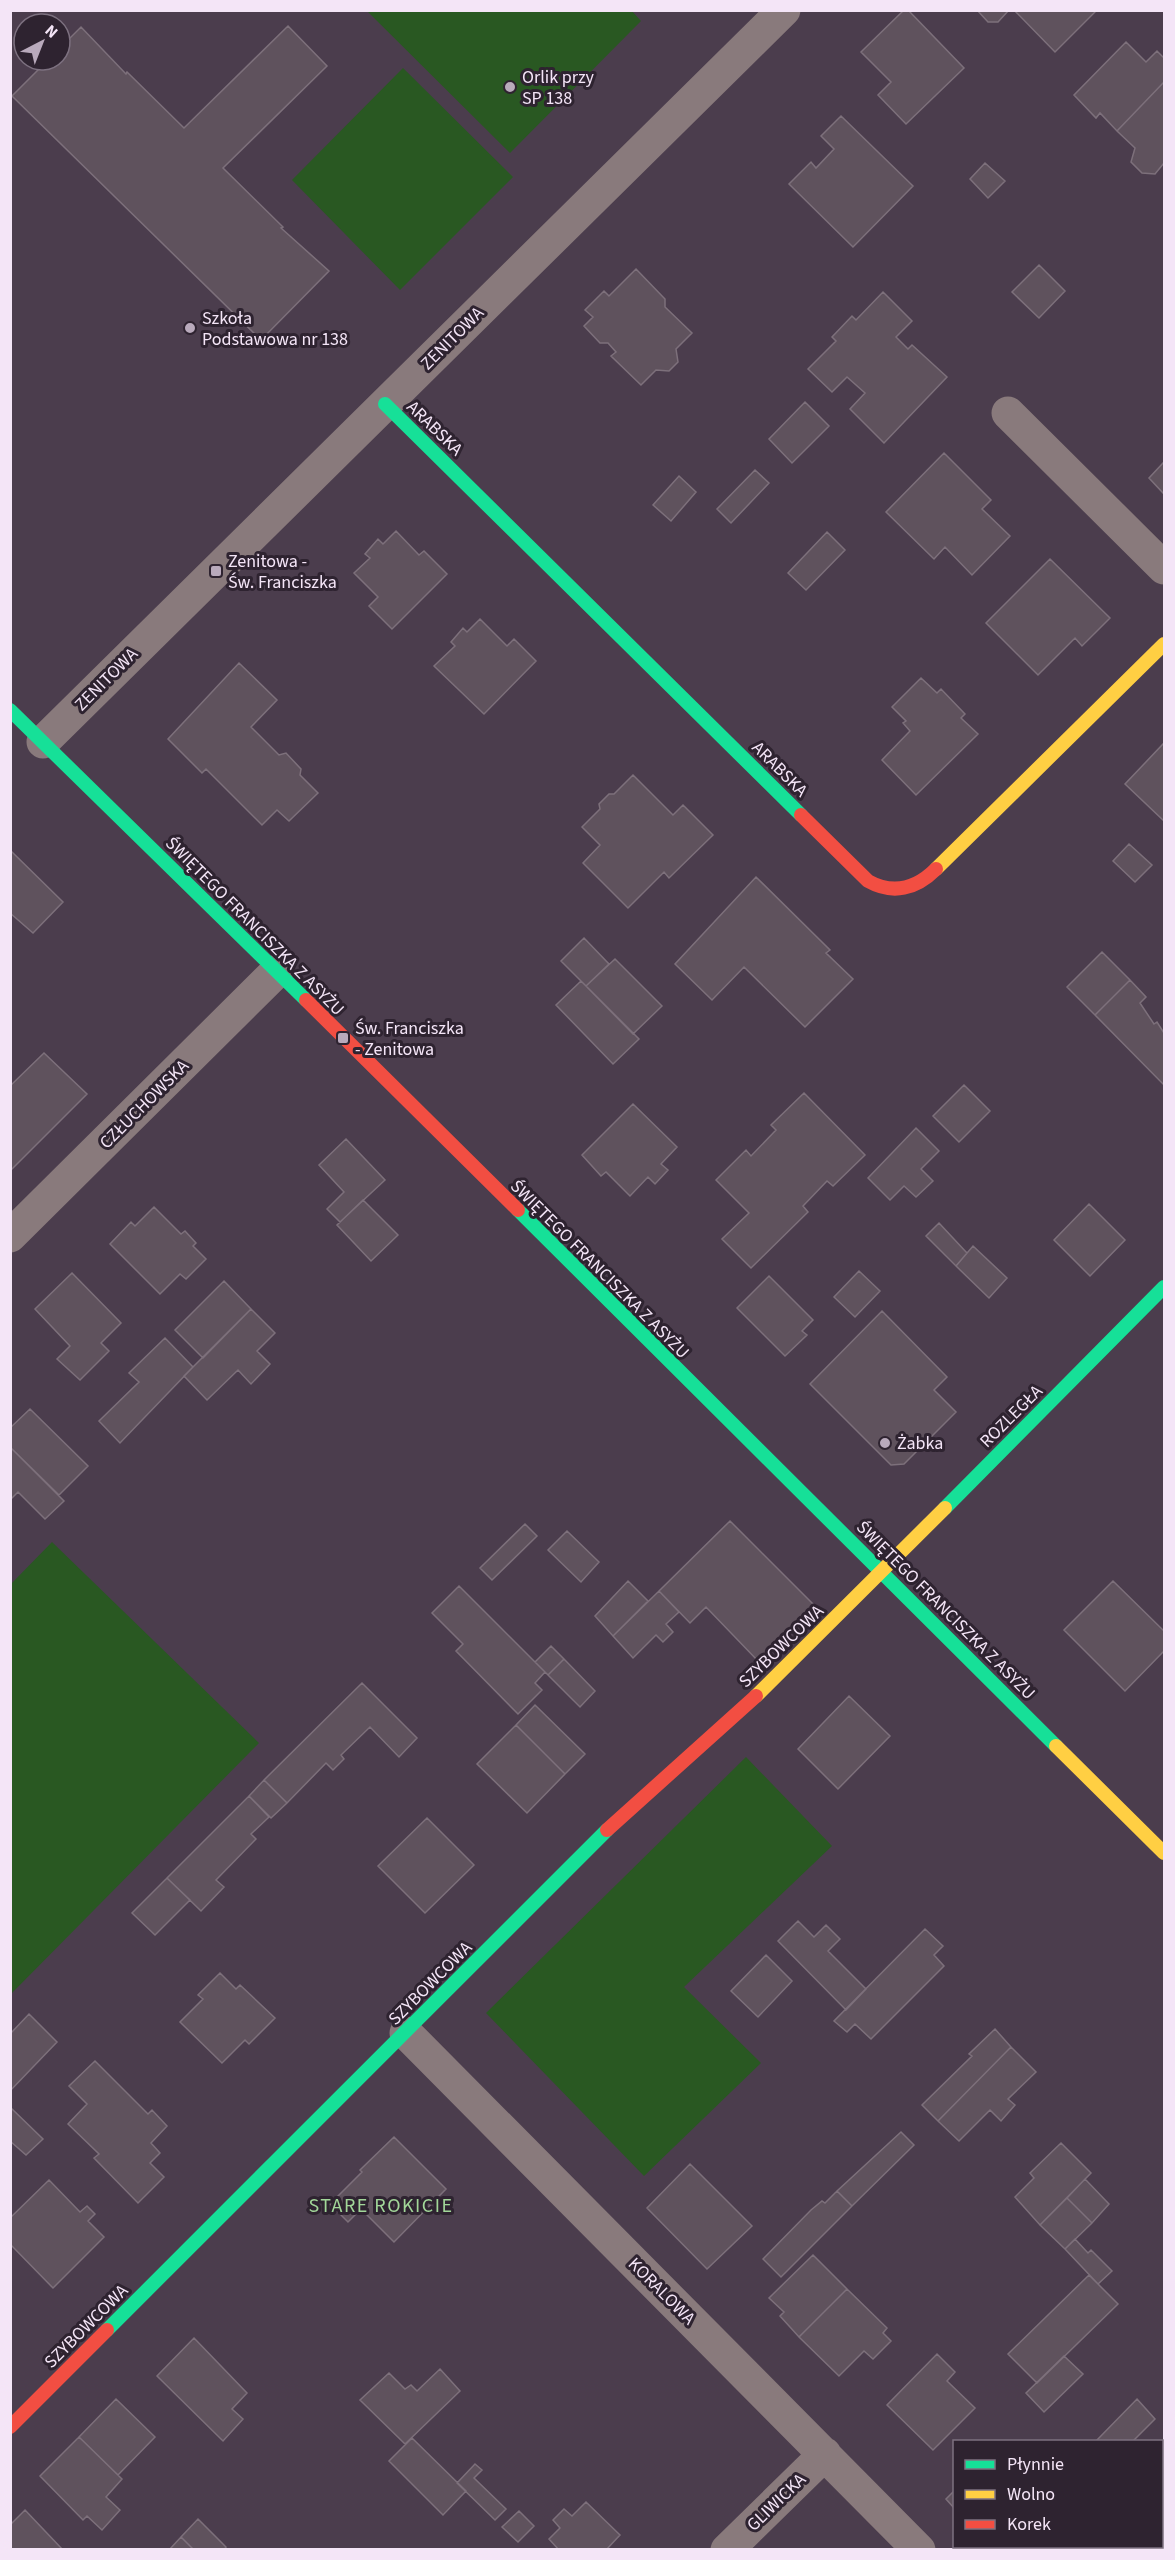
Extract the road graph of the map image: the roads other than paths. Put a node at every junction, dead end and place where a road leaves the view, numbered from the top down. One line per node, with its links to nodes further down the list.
1 (784, 10): 2 (street, ZENITOWA)
2 (385, 404): 5 (street, ARABSKA); 7 (street, ZENITOWA)
3 (1008, 413): 4 (street)
4 (1164, 568)
5 (1164, 644)
6 (10, 710): 7 (street, ŚWIĘTEGO FRANCISZKA Z ASYŻU)
7 (43, 742): 8 (street, ŚWIĘTEGO FRANCISZKA Z ASYŻU)
8 (277, 971): 9 (street, CZŁUCHOWSKA); 11 (street, ŚWIĘTEGO FRANCISZKA Z ASYŻU)
9 (10, 1236)
10 (1164, 1287): 11 (street, ROZLEGŁA)
11 (882, 1571): 12 (street, ŚWIĘTEGO FRANCISZKA Z ASYŻU); 13 (street, SZYBOWCOWA)
12 (1164, 1853)
13 (406, 2032): 14 (street, SZYBOWCOWA); 15 (street, KORALOWA)
14 (10, 2427)
15 (825, 2454): 16 (street, GLIWICKA); 17 (street, KORALOWA)
16 (728, 2550)
17 (919, 2550)

